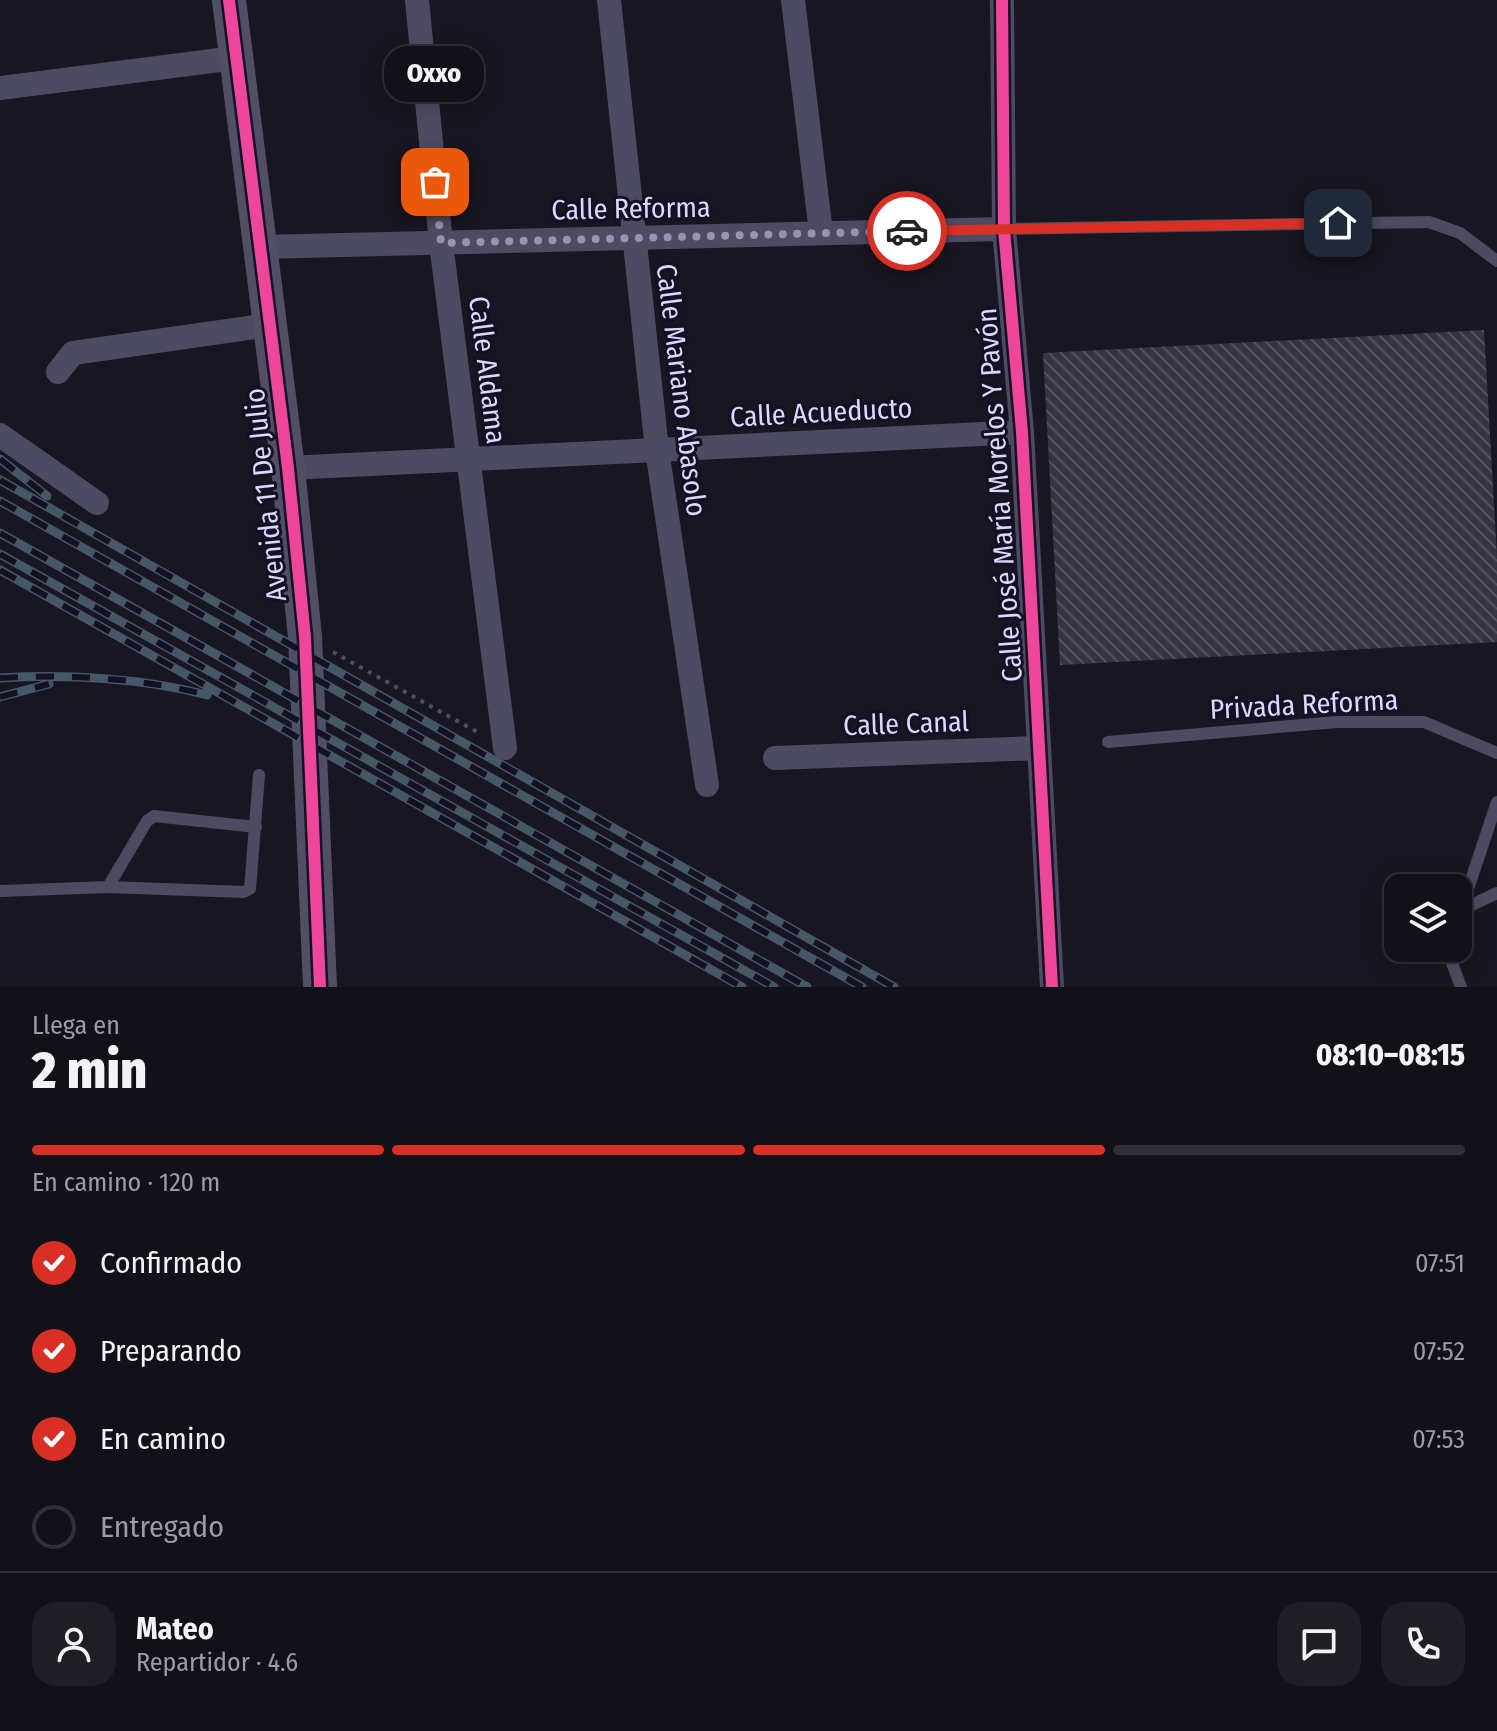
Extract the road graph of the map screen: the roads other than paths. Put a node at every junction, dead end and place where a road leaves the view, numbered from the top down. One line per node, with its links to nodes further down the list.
1 (229, 0): 6 (street, Avenida 11 De Julio)
2 (417, 0): 11 (street, Calle Aldama)
3 (609, 0): 10 (street, Calle Mariano Abasolo)
4 (793, 0): 9 (street)
5 (1002, 0): 8 (street, Calle José María Morelos Y Pavón)
6 (235, 58): 7 (street); 12 (street, Avenida 11 De Julio)
7 (0, 88)
8 (1004, 229): 9 (street, Calle Reforma); 13 (lane); 16 (street, Calle José María Morelos Y Pavón)
9 (821, 233): 10 (street, Calle Reforma)
10 (633, 238): 11 (street, Calle Reforma); 18 (street, Calle Mariano Abasolo)
11 (441, 243): 12 (street, Calle Reforma); 19 (street, Calle Aldama)
12 (260, 247): 14 (street, Avenida 11 De Julio)
13 (1497, 261)
14 (269, 325): 15 (street); 20 (street, Avenida 11 De Julio)
15 (58, 372)
16 (1022, 432): 18 (street, Calle Acueducto); 24 (street, Calle José María Morelos Y Pavón)
17 (0, 435): 21 (street)
18 (657, 450): 19 (street, Calle Acueducto); 28 (street, Calle Mariano Abasolo)
19 (470, 459): 20 (street, Calle Acueducto); 23 (street, Calle Aldama)
20 (288, 468): 37 (street, Avenida 11 De Julio)
21 (97, 503)
22 (1108, 742): 25 (lane, Privada Reforma)
23 (505, 748)
24 (1039, 748): 26 (street, Calle Canal); 38 (street, Calle José María Morelos Y Pavón)
25 (1497, 753)
26 (775, 758)
27 (259, 775): 30 (lane)
28 (707, 785)
29 (1497, 802): 31 (lane)
30 (256, 827): 32 (lane); 32 (lane)
31 (1472, 874)
32 (108, 887): 33 (lane)
33 (0, 891)
34 (1497, 893): 35 (lane)
35 (1472, 906)
36 (1453, 962): 39 (lane)
37 (320, 987)
38 (1052, 987)
39 (1461, 987)

